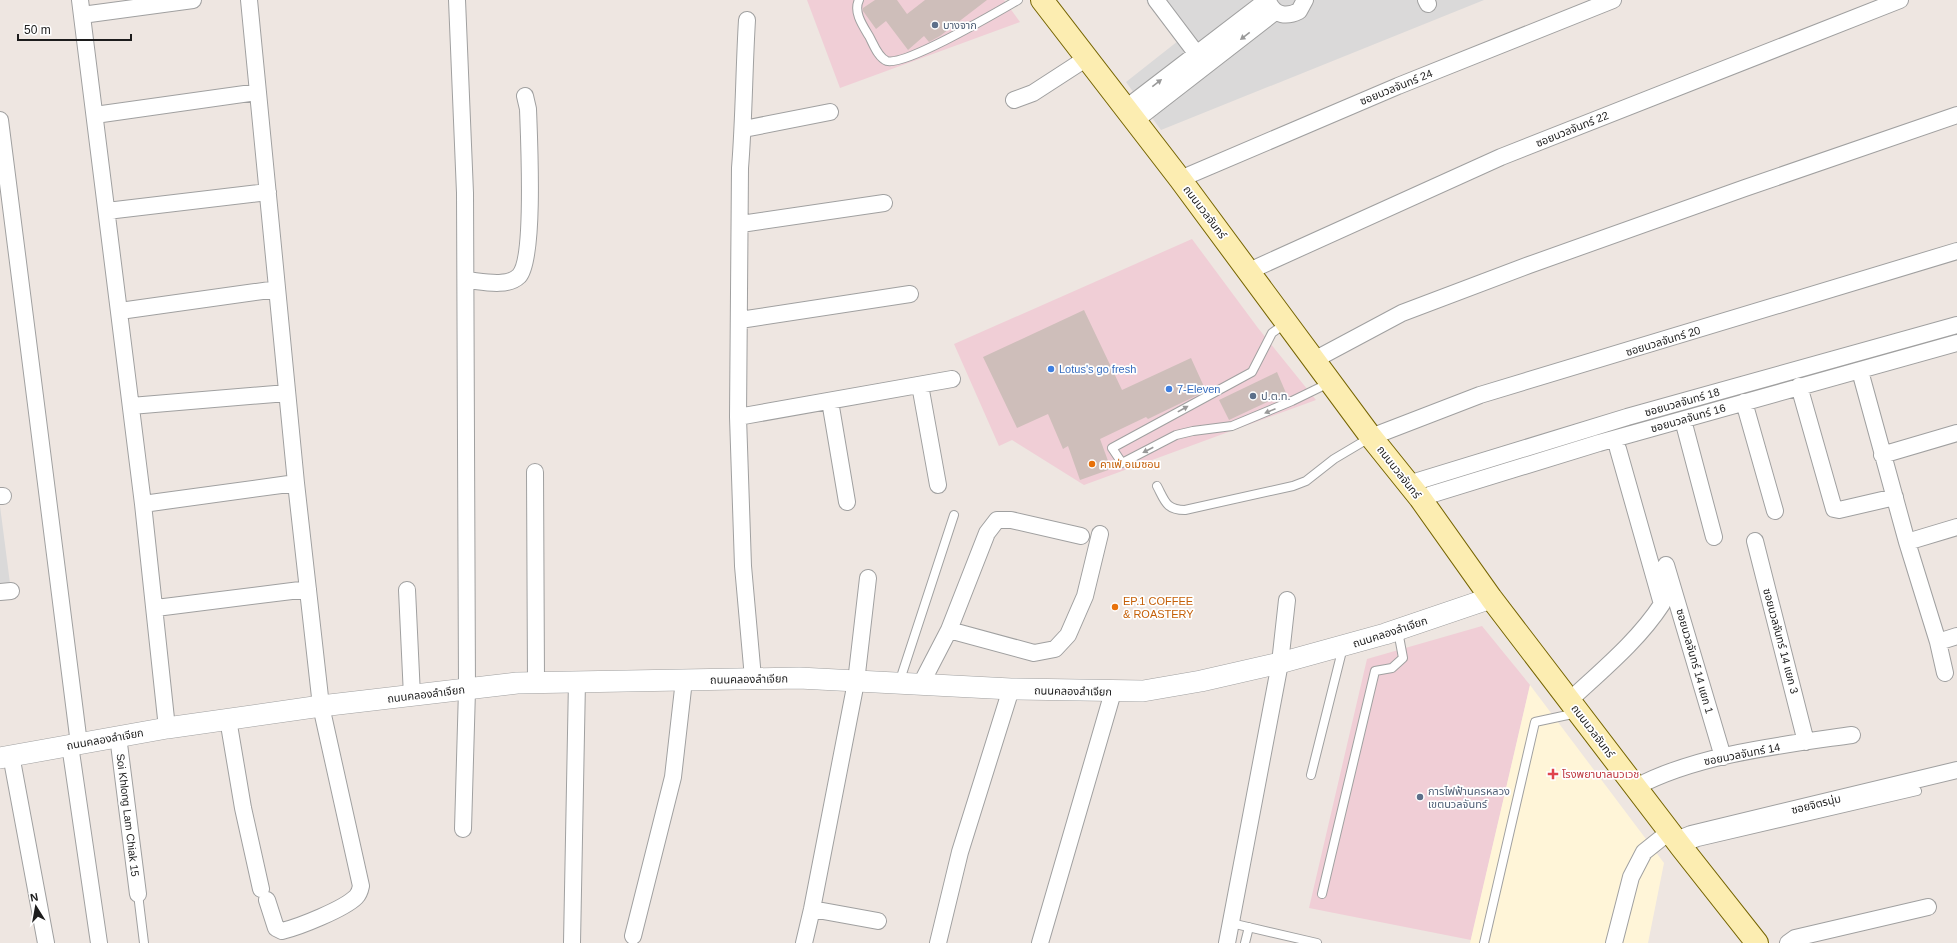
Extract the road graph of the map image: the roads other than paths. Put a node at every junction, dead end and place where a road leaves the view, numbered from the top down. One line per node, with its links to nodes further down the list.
1 (193, 0): 12 (street)
2 (249, 0): 16 (street)
3 (457, 0): 32 (street)
4 (859, 0): 5 (lane)
5 (1018, 0)
6 (1042, 0): 15 (main road, ถนนนวลจันทร์)
7 (1156, 0): 14 (street)
8 (1305, 0): 11 (street)
9 (1613, 0): 25 (street, ซอยนวลจันทร์ 24)
10 (1900, 0): 31 (street, ซอยนวลจันทร์ 22)
11 (1270, 4): 14 (street); 20 (street, one-way to 20)
12 (81, 8): 21 (street)
13 (747, 20): 24 (street)
14 (1196, 53): 20 (street, one-way to 14)
15 (1087, 58): 18 (street); 20 (main road, ถนนนวลจันทร์)
16 (258, 92): 21 (street); 26 (street)
17 (525, 96): 32 (street)
18 (1014, 100)
19 (830, 112): 24 (street)
20 (1131, 114): 25 (main road, ถนนนวลจันทร์)
21 (95, 115): 28 (street)
22 (1957, 115): 40 (street)
23 (0, 120): 104 (street)
24 (744, 129): 29 (street)
25 (1180, 179): 31 (main road, ถนนนวลจันทร์)
26 (268, 192): 28 (street); 33 (street)
27 (884, 203): 29 (street)
28 (107, 211): 35 (street)
29 (741, 224): 36 (street)
30 (1957, 251): 53 (street, ซอยนวลจันทร์ 20)
31 (1249, 271): 37 (main road, ถนนนวลจันทร์)
32 (466, 280): 93 (street)
33 (277, 289): 35 (street); 46 (street)
34 (910, 294): 36 (street)
35 (120, 311): 49 (street)
36 (740, 320): 50 (street)
37 (1287, 322): 40 (main road, ถนนนวลจันทร์); 43 (lane, one-way to 37)
38 (1957, 324): 60 (street, ซอยนวลจันทร์ 18)
39 (1957, 343): 41 (street, ซอยนวลจันทร์ 16)
40 (1314, 360): 43 (main road, ถนนนวลจันทร์)
41 (1860, 371): 45 (street, ซอยนวลจันทร์ 16); 55 (street)
42 (952, 379): 44 (street)
43 (1331, 383): 53 (main road, ถนนนวลจันทร์)
44 (920, 385): 47 (street); 58 (street)
45 (1799, 386): 48 (street, ซอยนวลจันทร์ 16); 61 (street)
46 (287, 393): 49 (street); 57 (street)
47 (830, 401): 50 (street); 62 (street)
48 (1744, 402): 51 (street, ซอยนวลจันทร์ 16); 64 (street)
49 (131, 406): 63 (street)
50 (738, 417): 86 (street)
51 (1683, 420): 60 (street, ซอยนวลจันทร์ 16); 69 (street)
52 (1957, 434): 55 (street)
53 (1371, 437): 59 (lane); 60 (main road, ถนนนวลจันทร์)
54 (1618, 449): 98 (street)
55 (1882, 455): 61 (street)
56 (535, 472): 88 (street)
57 (296, 483): 63 (street); 74 (street)
58 (938, 485)
59 (1157, 486)
60 (1414, 491): 76 (main road, ถนนนวลจันทร์)
61 (1894, 497): 71 (street)
62 (847, 502)
63 (143, 504): 78 (street)
64 (1775, 511)
65 (954, 515): 91 (lane)
66 (1957, 527): 71 (street)
67 (1100, 534): 79 (street)
68 (1081, 536): 79 (street)
69 (1714, 537)
70 (1755, 541): 103 (street, ซอยนวลจันทร์ 14 แยก 3)
71 (1907, 542): 82 (street)
72 (1666, 565): 106 (street, ซอยนวลจันทร์ 14 แยก 1)
73 (868, 578): 90 (street)
74 (308, 589): 78 (street); 97 (street)
75 (407, 590): 96 (street)
76 (1491, 598): 80 (street, ถนนคลองลำเจียก); 98 (main road, ถนนนวลจันทร์)
77 (1287, 600): 84 (street)
78 (156, 608): 100 (street)
79 (949, 630): 92 (street)
80 (1398, 630): 83 (street, ถนนคลองลำเจียก); 114 (lane)
81 (1957, 636): 82 (street)
82 (1938, 642): 85 (street)
83 (1343, 646): 84 (street, ถนนคลองลำเจียก); 108 (lane)
84 (1280, 664): 95 (street, ถนนคลองลำเจียก); 118 (street)
85 (1945, 673)
86 (753, 678): 87 (street, ถนนคลองลำเจียก); 90 (street, ถนนคลองลำเจียก)
87 (684, 680): 89 (street, ถนนคลองลำเจียก); 120 (street)
88 (536, 682): 89 (street, ถนนคลองลำเจียก); 93 (street, ถนนคลองลำเจียก)
89 (577, 682): 124 (street)
90 (856, 682): 91 (street, ถนนคลองลำเจียก); 116 (street)
91 (899, 683): 92 (street, ถนนคลองลำเจียก)
92 (921, 684): 94 (street, ถนนคลองลำเจียก)
93 (467, 690): 96 (street, ถนนคลองลำเจียก); 111 (street)
94 (1011, 690): 95 (street, ถนนคลองลำเจียก); 126 (street)
95 (1113, 692): 127 (street)
96 (412, 696): 97 (street, ถนนคลองลำเจียก)
97 (322, 706): 99 (street, ถนนคลองลำเจียก); 99 (street)
98 (1574, 707): 109 (main road, ถนนนวลจันทร์); 131 (lane)
99 (228, 719): 100 (street, ถนนคลองลำเจียก)
100 (167, 728): 102 (street, ถนนคลองลำเจียก)
101 (1852, 735): 103 (street, ซอยนวลจันทร์ 14)
102 (118, 736): 104 (street, ถนนคลองลำเจียก); 113 (street, Soi Khlong Lam Chiak 15)
103 (1806, 742): 106 (street, ซอยนวลจันทร์ 14)
104 (74, 744): 105 (street, ถนนคลองลำเจียก); 122 (street)
105 (6, 756): 121 (street)
106 (1723, 757): 109 (street, ซอยนวลจันทร์ 14)
107 (1957, 770): 112 (street, ซอยจิตรนุ่ม)
108 (1311, 775)
109 (1636, 787): 112 (main road, ถนนนวลจันทร์)
110 (1917, 791): 112 (lane)
111 (463, 829)
112 (1676, 840): 132 (street, ซอยจิตรนุ่ม); 133 (main road, ถนนนวลจันทร์)
113 (138, 894): 123 (lane)
114 (1322, 894)
115 (1928, 907): 134 (street)
116 (812, 910): 117 (street); 125 (street)
117 (878, 921)
118 (1231, 923): 119 (lane); 128 (street)
119 (1249, 927): 129 (lane); 130 (lane)
120 (633, 936)
121 (46, 943)
122 (99, 943)
123 (144, 943)
124 (572, 943)
125 (804, 943)
126 (938, 943)
127 (1040, 943)
128 (1227, 943)
129 (1245, 943)
130 (1317, 943)
131 (1484, 943)
132 (1614, 943)
133 (1757, 943)
134 (1788, 943)

